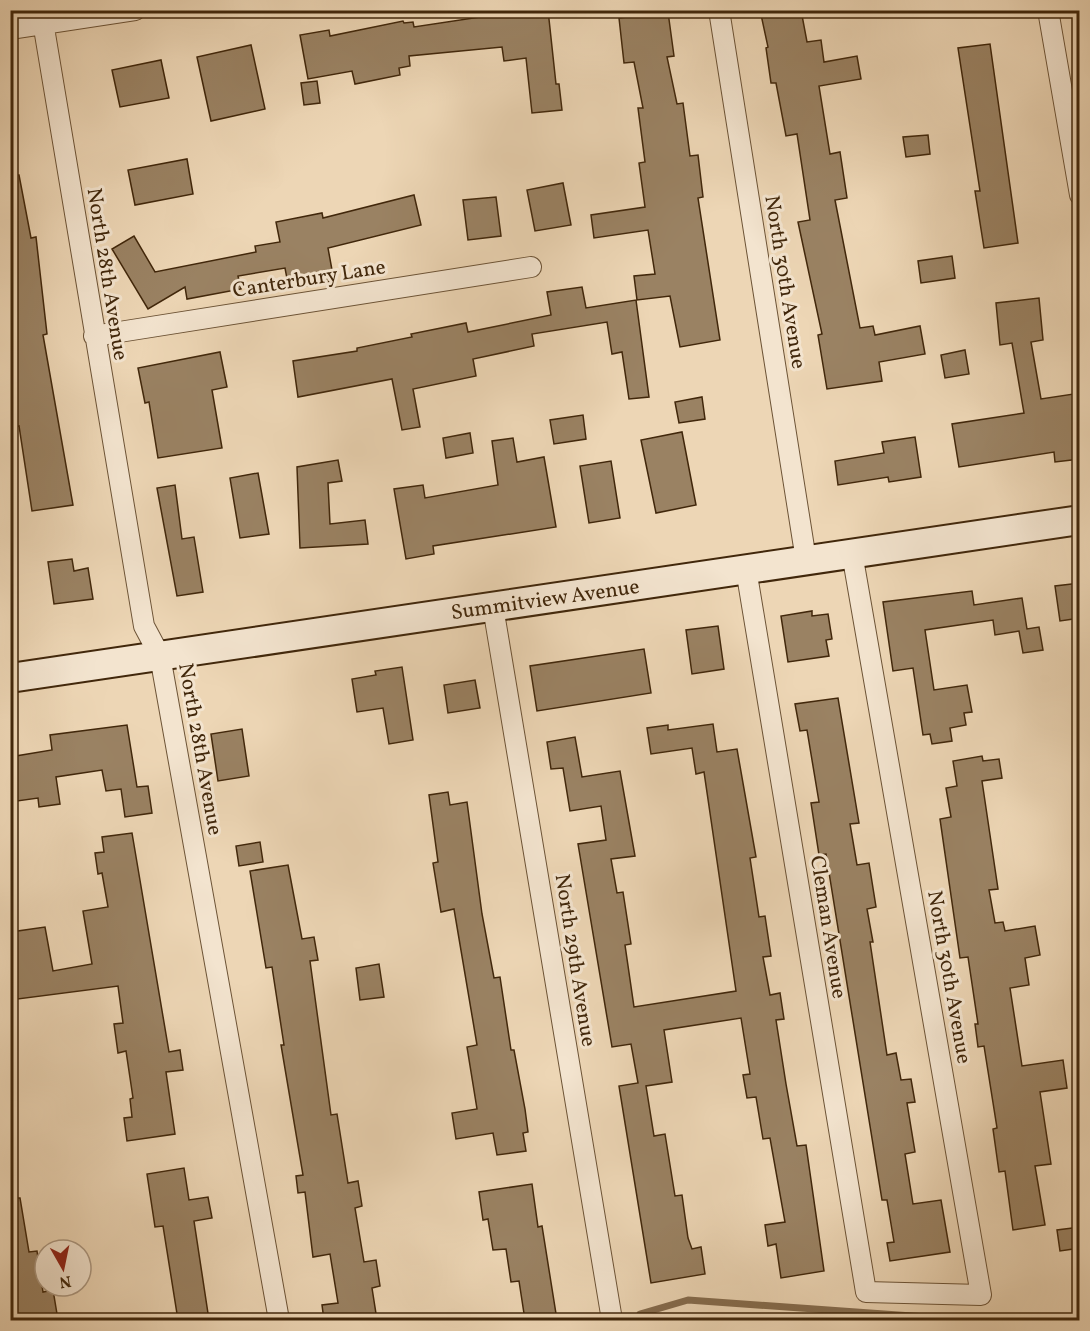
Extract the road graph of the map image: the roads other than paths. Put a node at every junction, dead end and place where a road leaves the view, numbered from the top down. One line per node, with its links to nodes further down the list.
1 (135, 10): 4 (street)
2 (719, 10): 11 (street, North 30th Avenue)
3 (1048, 10): 6 (street)
4 (42, 17): 5 (street); 8 (street, North 28th Avenue)
5 (10, 29)
6 (1080, 195)
7 (531, 267): 8 (street, Canterbury Lane)
8 (94, 336): 14 (street, North 28th Avenue)
9 (1080, 520): 10 (main road, Summitview Avenue)
10 (852, 553): 11 (main road, Summitview Avenue); 16 (street, North 30th Avenue)
11 (806, 560): 12 (main road, Summitview Avenue)
12 (746, 569): 13 (main road, Summitview Avenue); 16 (street, Cleman Avenue)
13 (493, 607): 14 (main road, Summitview Avenue); 18 (street, North 29th Avenue)
14 (160, 656): 15 (main road, Summitview Avenue); 17 (street, North 28th Avenue)
15 (10, 678)
16 (866, 1292)
17 (279, 1320)
18 (612, 1320)

